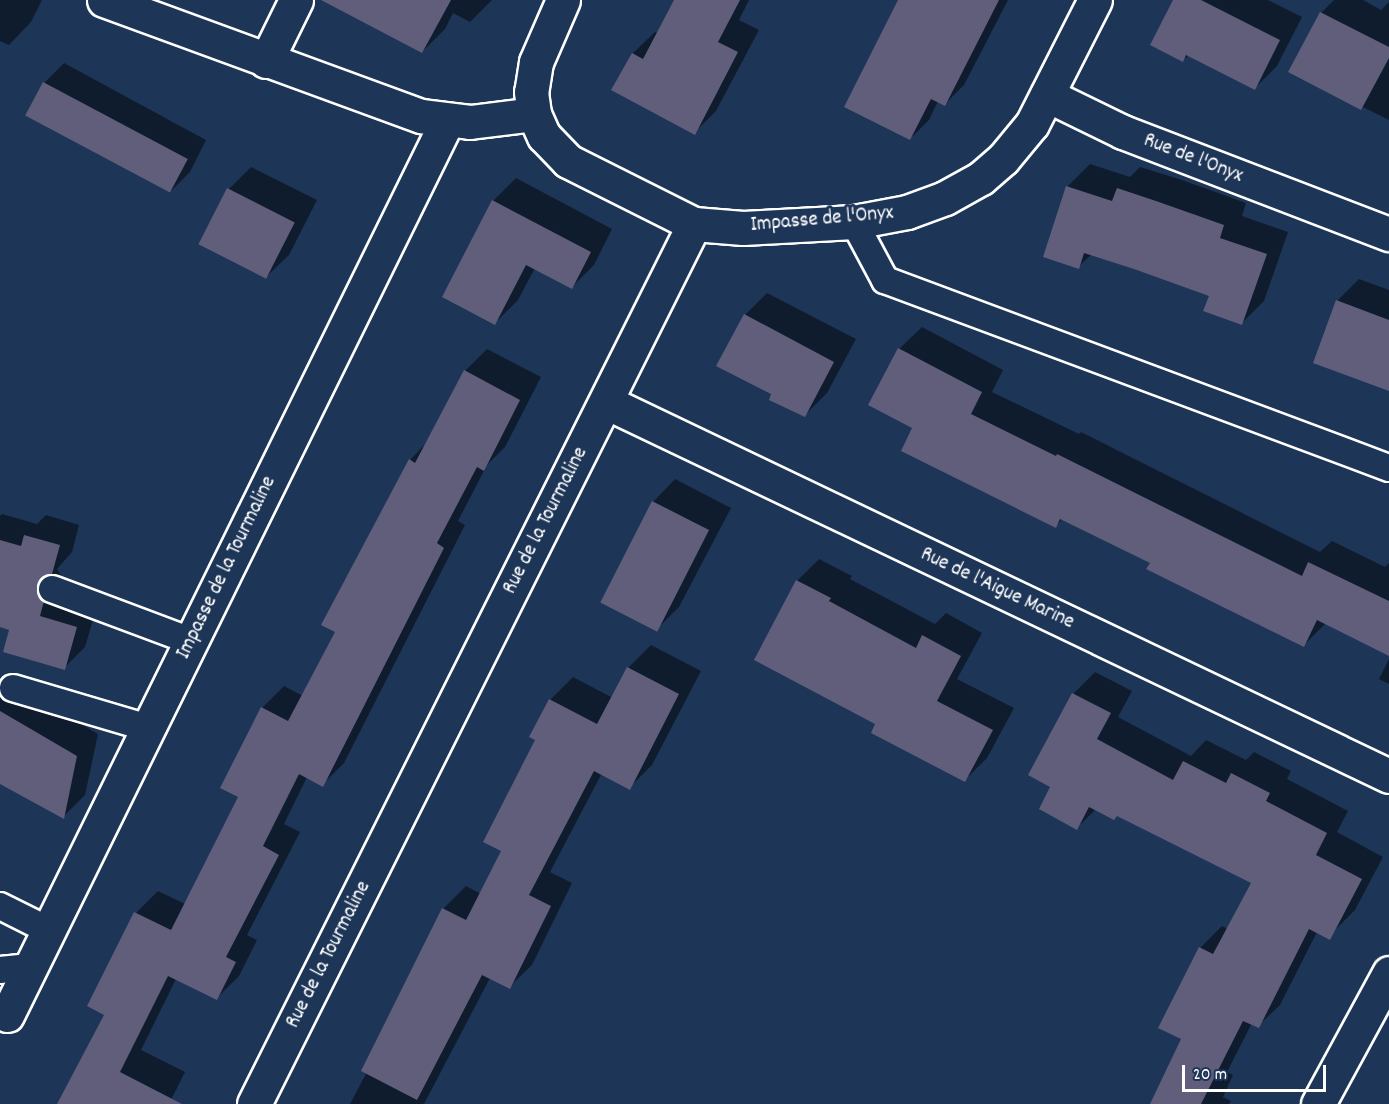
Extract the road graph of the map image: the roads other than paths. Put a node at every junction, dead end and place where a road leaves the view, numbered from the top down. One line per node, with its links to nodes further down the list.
1 (105, 0): 5 (street)
2 (296, 0): 5 (street)
3 (563, 0): 7 (street)
4 (1095, 0): 6 (street, Impasse de l'Onyx)
5 (266, 61): 8 (street)
6 (1047, 95): 9 (street, Impasse de l'Onyx); 11 (street, Rue de l'Onyx)
7 (534, 114): 8 (street); 10 (street)
8 (447, 121): 15 (street, Impasse de la Tourmaline)
9 (854, 222): 10 (street, Impasse de l'Onyx); 13 (lane)
10 (694, 224): 12 (street, Rue de la Tourmaline)
11 (1389, 234)
12 (606, 402): 18 (street, Rue de l'Aigue Marine); 24 (street, Rue de la Tourmaline)
13 (1389, 468)
14 (52, 589): 15 (lane)
15 (191, 642): 17 (street, Impasse de la Tourmaline)
16 (13, 688): 17 (lane)
17 (148, 728): 20 (street, Impasse de la Tourmaline)
18 (1389, 776)
19 (0, 906): 20 (lane)
20 (48, 930): 21 (street, Impasse de la Tourmaline)
21 (15, 969): 23 (street, Impasse de la Tourmaline)
22 (1389, 973): 25 (street)
23 (3, 1021)
24 (254, 1104)
25 (1318, 1104)

